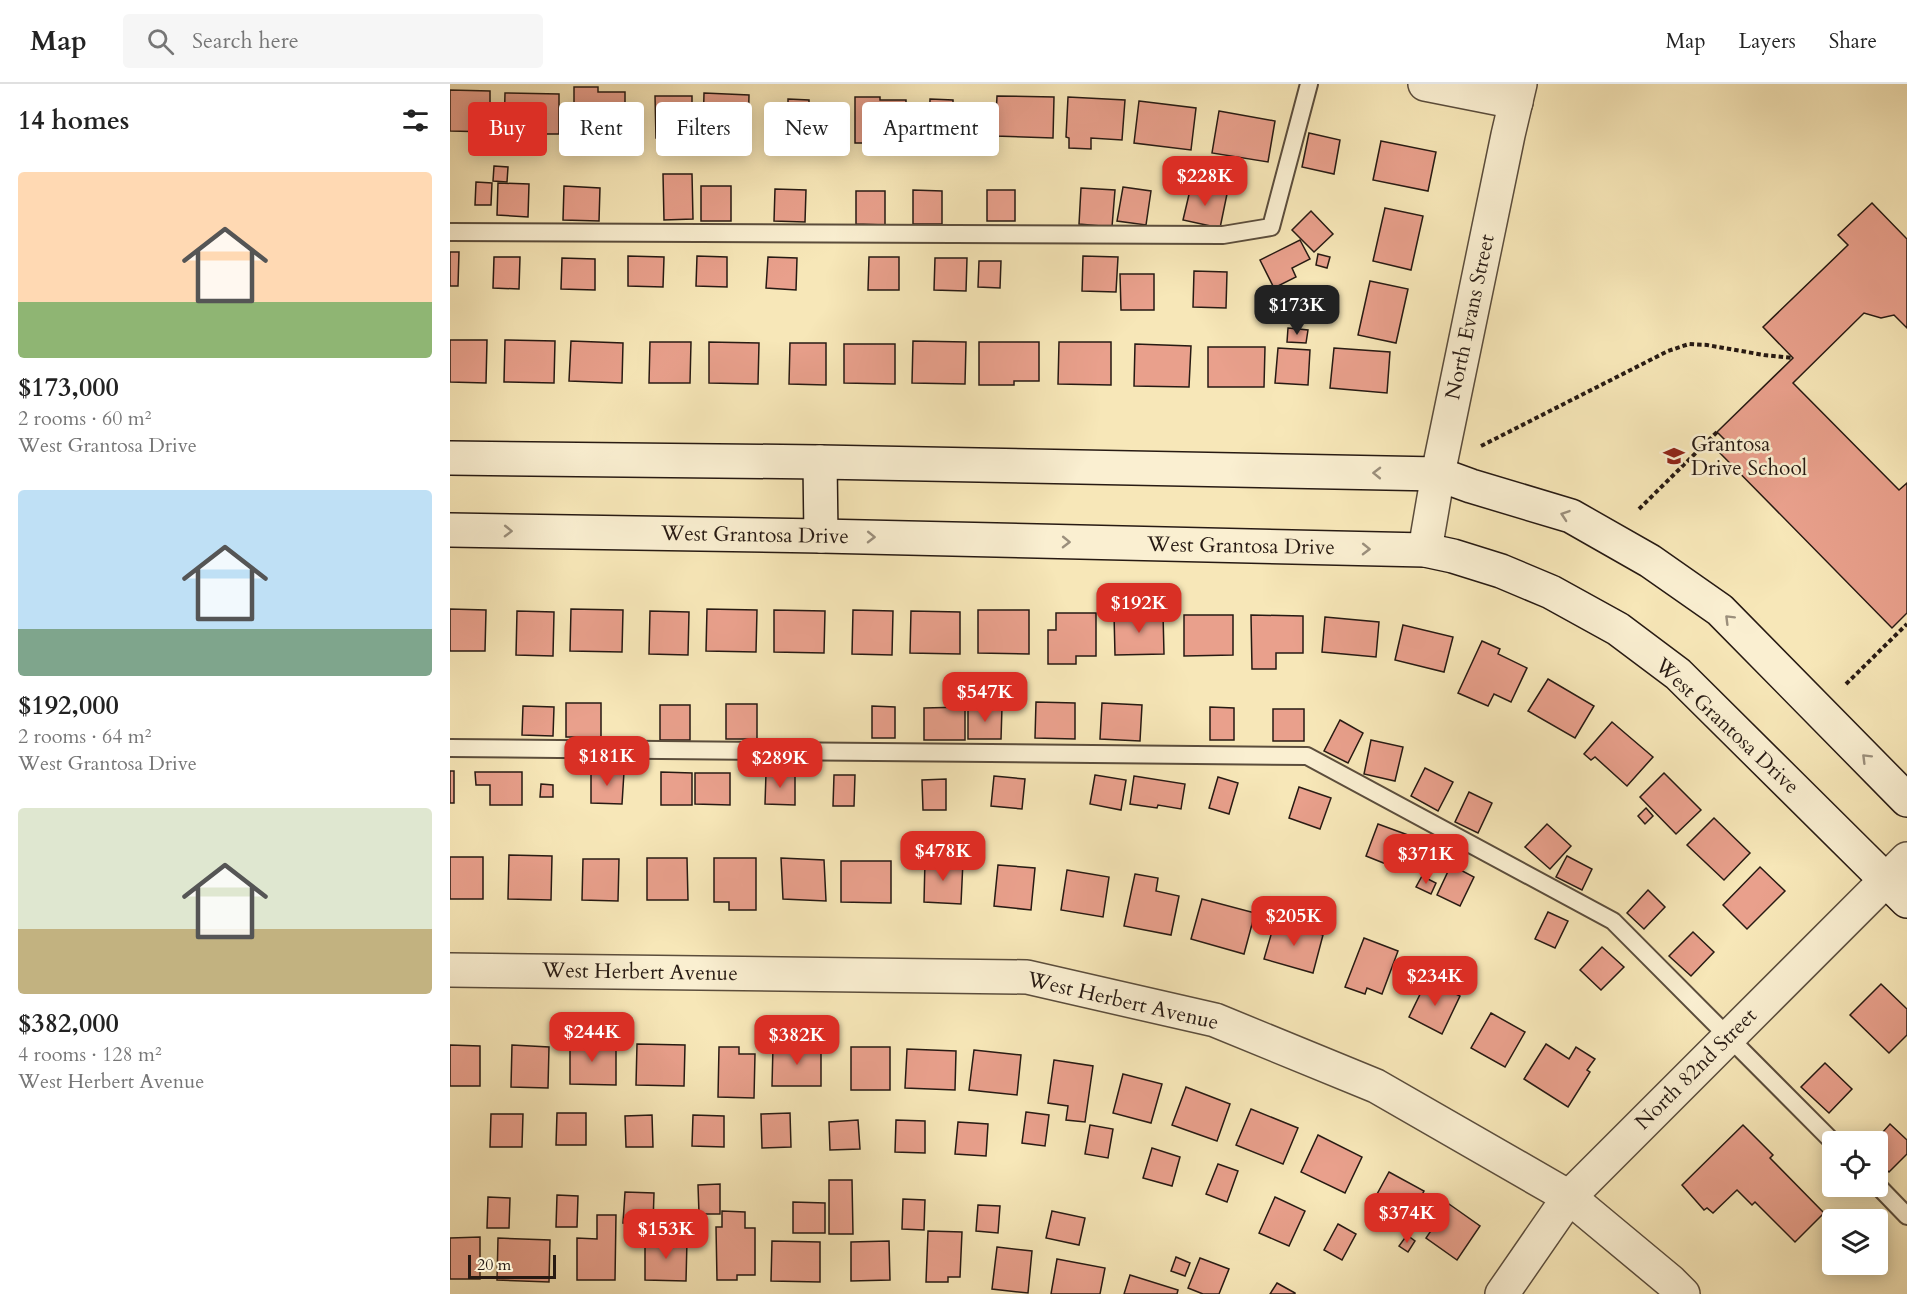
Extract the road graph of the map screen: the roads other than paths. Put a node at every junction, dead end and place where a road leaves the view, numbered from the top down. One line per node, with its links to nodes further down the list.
1 (1309, 84): 4 (lane)
2 (1425, 84): 3 (street)
3 (1518, 93): 7 (street, North Evans Street)
4 (450, 232)
5 (450, 458): 6 (street)
6 (820, 462): 7 (street, one-way to 6); 9 (street)
7 (1438, 474): 10 (street, North Evans Street); 12 (street, one-way to 7)
8 (450, 530): 9 (street, West Grantosa Drive, one-way to 9)
9 (821, 536): 10 (street, West Grantosa Drive, one-way to 10)
10 (1425, 550): 13 (street, West Grantosa Drive)
11 (450, 748): 15 (lane)
12 (1907, 800)
13 (1900, 880): 15 (street, North 82nd Street)
14 (450, 970): 18 (street, West Herbert Avenue)
15 (1729, 1036): 16 (lane); 18 (street, North 82nd Street)
16 (1822, 1131)
17 (1888, 1196): 19 (lane)
18 (1569, 1197): 20 (street, North 82nd Street); 21 (street, West Herbert Avenue)
19 (1907, 1216)
20 (1502, 1294)
21 (1683, 1294)

